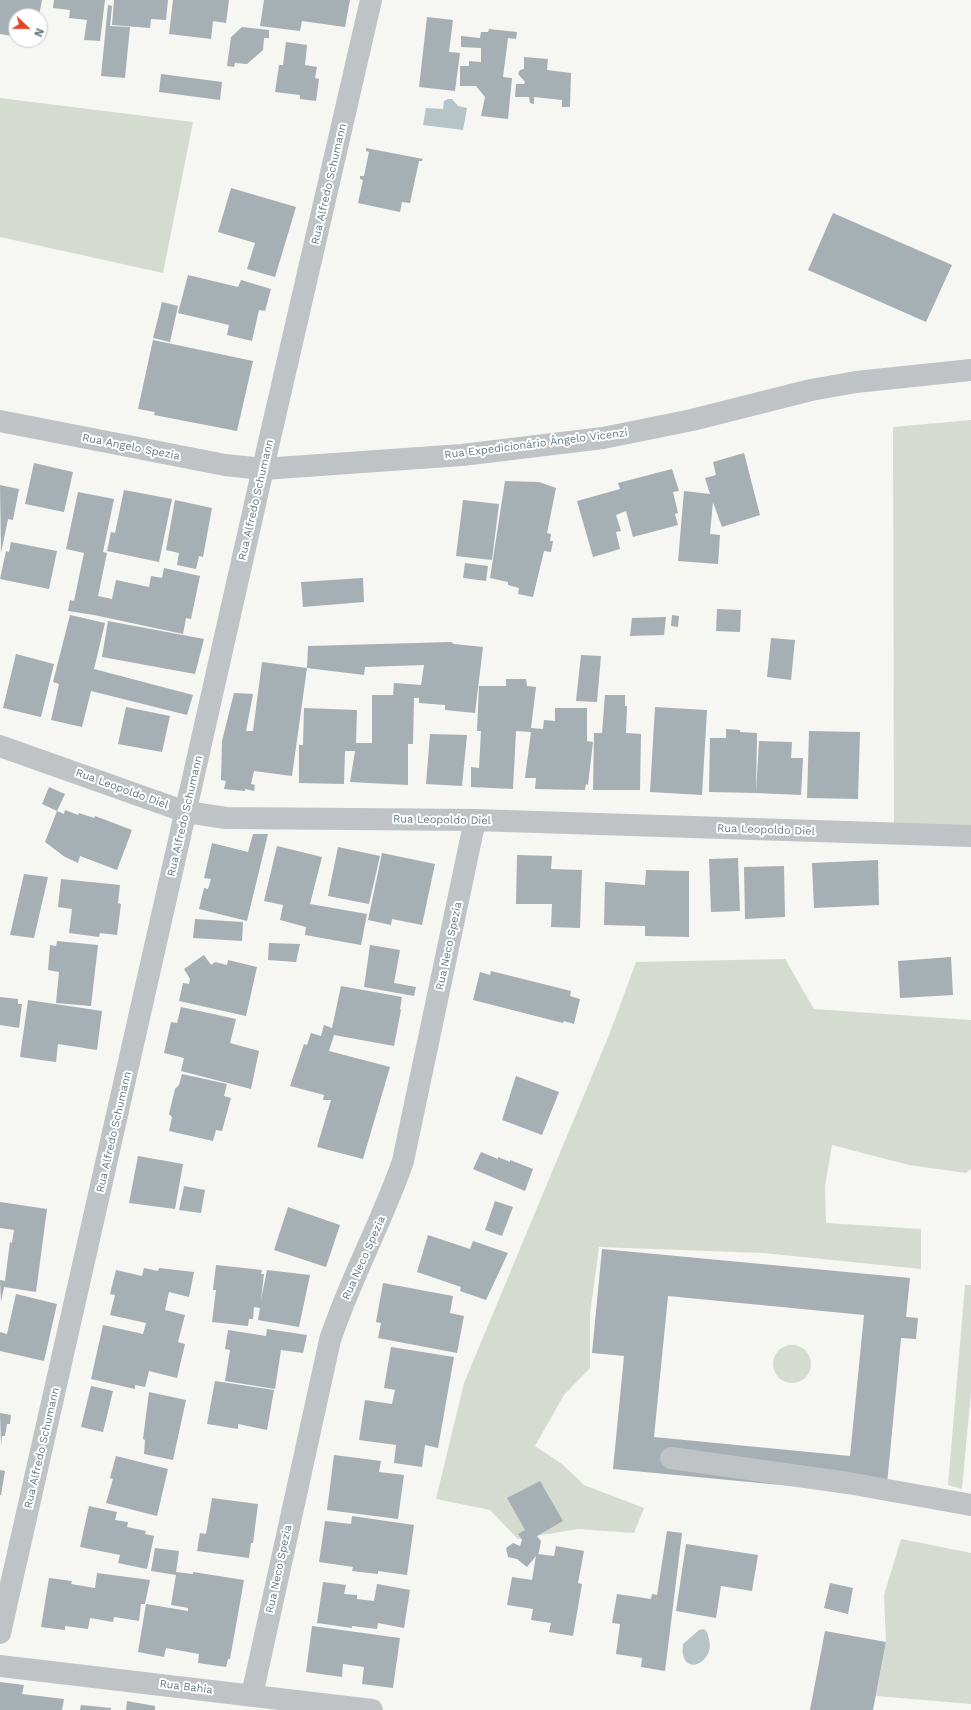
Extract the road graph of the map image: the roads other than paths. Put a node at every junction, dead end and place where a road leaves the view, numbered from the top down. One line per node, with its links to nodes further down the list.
1 (372, 0): 4 (street, Rua Alfredo Schumann)
2 (971, 370): 4 (street, Rua Expedicionário Ângelo Vicenzi)
3 (0, 421): 4 (street, Rua Angelo Spezia)
4 (263, 469): 6 (street, Rua Alfredo Schumann)
5 (0, 746): 6 (street, Rua Leopoldo Diel)
6 (186, 812): 7 (street, Rua Leopoldo Diel); 11 (street, Rua Alfredo Schumann)
7 (475, 820): 8 (street, Rua Leopoldo Diel); 13 (street, Rua Neco Spezia)
8 (971, 836)
9 (671, 1458): 10 (street)
10 (971, 1505)
11 (0, 1633)
12 (0, 1666): 13 (street, Rua Bahia)
13 (252, 1695): 14 (street, Rua Bahia)
14 (372, 1710)

